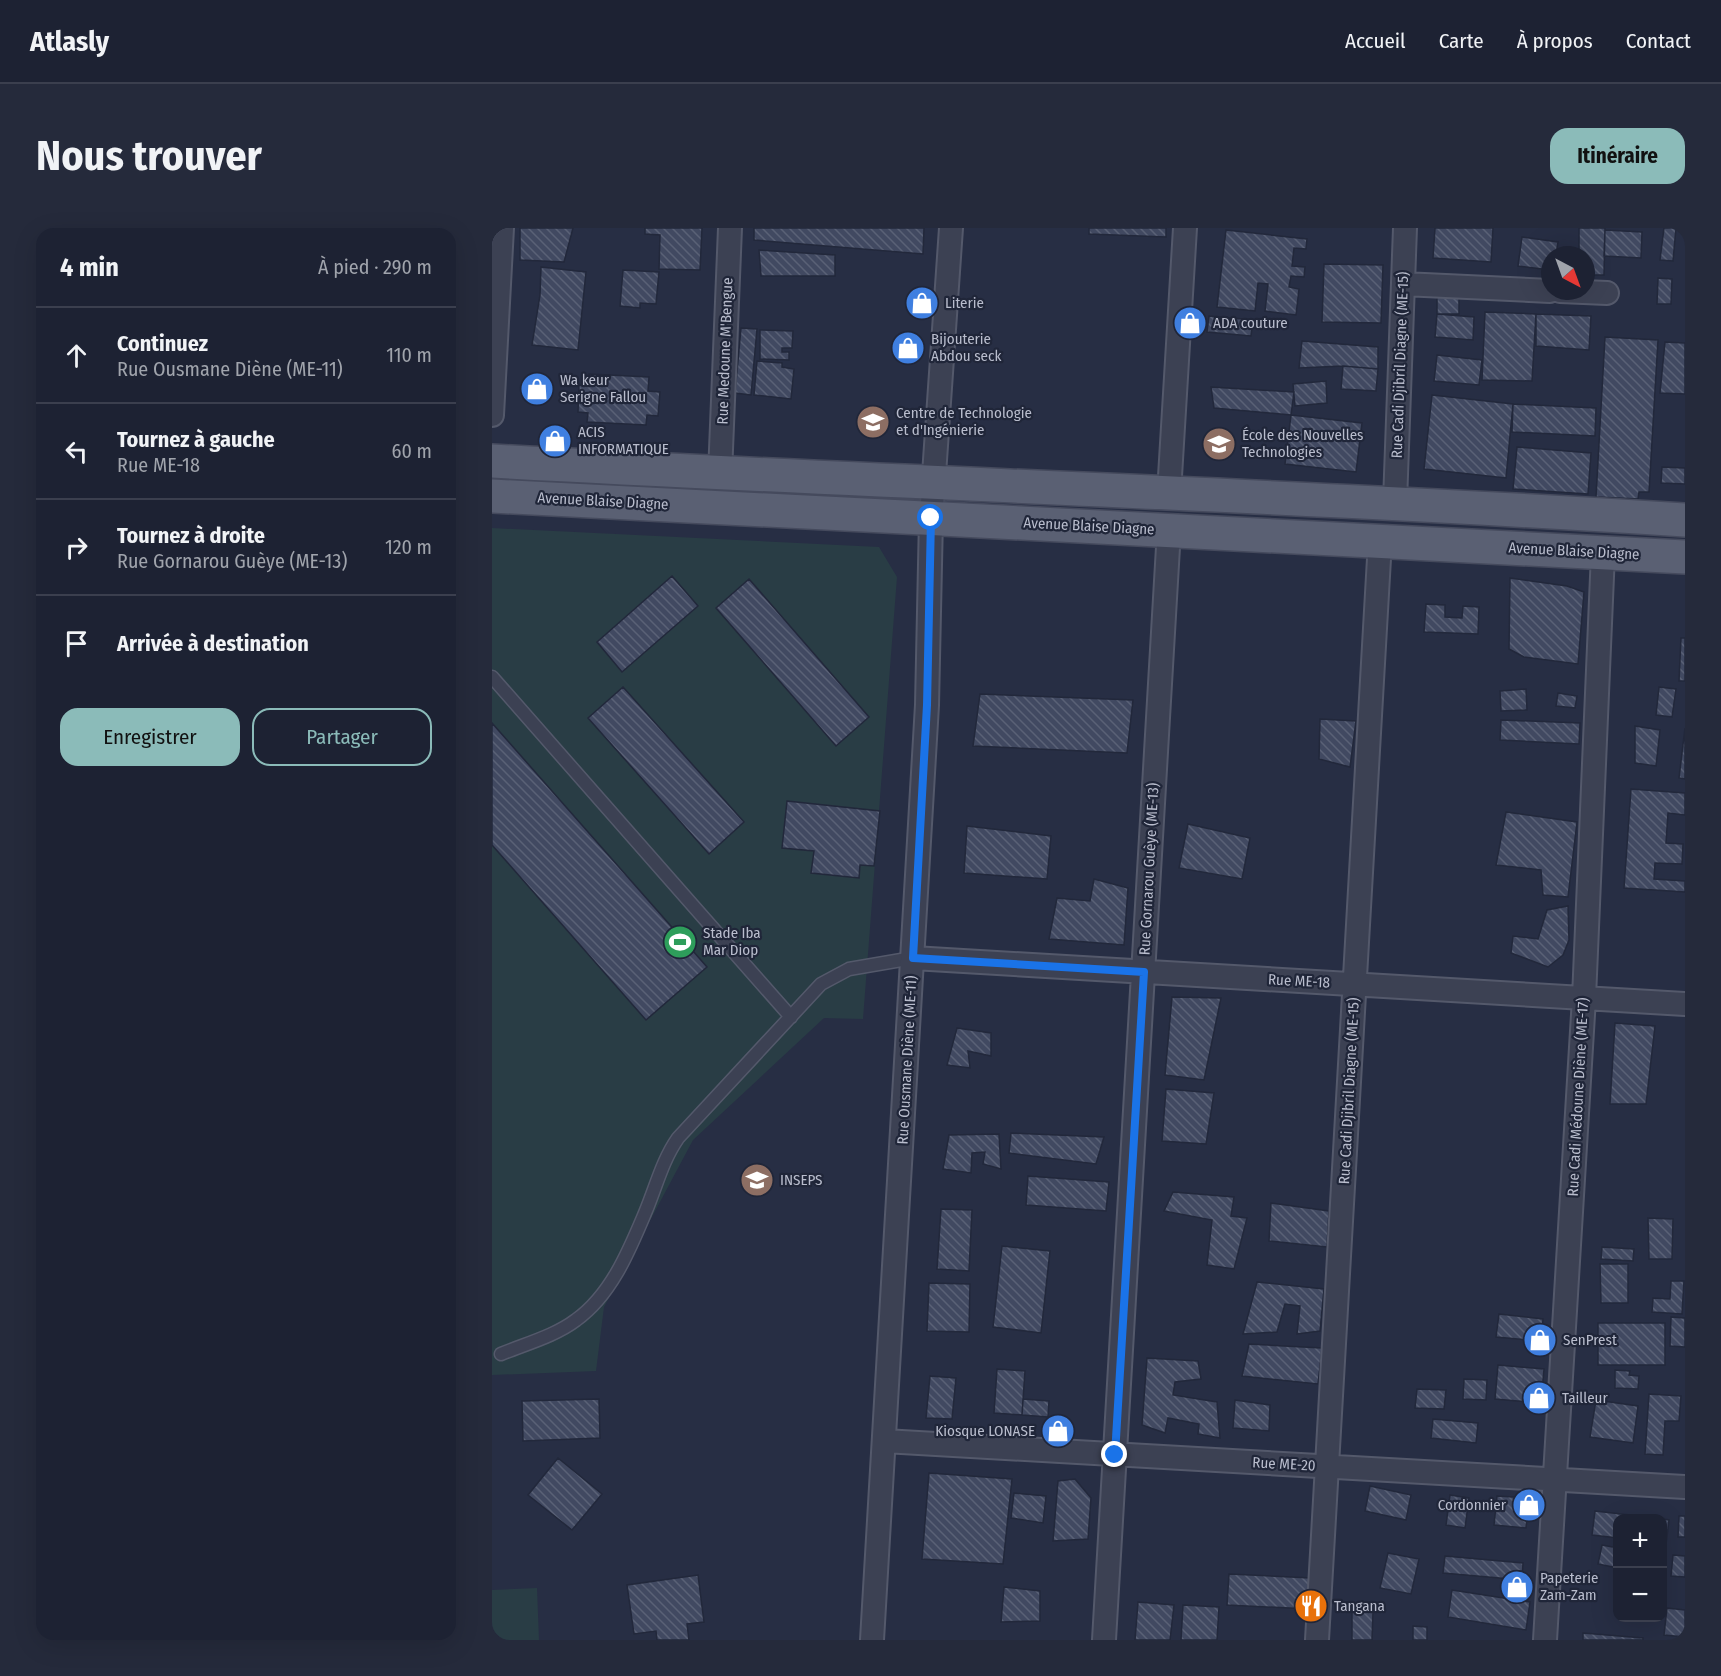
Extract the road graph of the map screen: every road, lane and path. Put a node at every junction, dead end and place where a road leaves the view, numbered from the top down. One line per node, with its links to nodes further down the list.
1 (502, 228): 10 (street)
2 (730, 228): 12 (street, Rue Medoune M'Bengue)
3 (951, 228): 13 (street, Rue Ousmane Diène (ME-11))
4 (1185, 228): 14 (street)
5 (1405, 228): 6 (street, Rue Cadi Djibril Diagne (ME-15))
6 (1403, 284): 7 (street); 16 (street, Rue Cadi Djibril Diagne (ME-15))
7 (1541, 291)
8 (1595, 292): 9 (street)
9 (1607, 293)
10 (492, 415)
11 (492, 462): 12 (main road)
12 (720, 474): 13 (main road)
13 (934, 482): 14 (main road); 17 (street, Rue Ousmane Diène (ME-11))
14 (1169, 493): 16 (main road)
15 (492, 496): 17 (main road, Avenue Blaise Diagne)
16 (1395, 502): 18 (main road)
17 (931, 518): 19 (main road, Avenue Blaise Diagne); 24 (street, Rue Ousmane Diène (ME-11))
18 (1685, 520)
19 (1169, 530): 20 (main road, Avenue Blaise Diagne); 25 (street, Rue Gornarou Guèye (ME-13))
20 (1380, 541): 21 (main road, Avenue Blaise Diagne); 26 (street, Rue Cadi Djibril Diagne (ME-15))
21 (1604, 553): 22 (main road, Avenue Blaise Diagne); 27 (street, Rue Cadi Médoune Diène (ME-17))
22 (1685, 557)
23 (492, 676): 29 (lane)
24 (913, 958): 25 (street, Rue ME-18); 29 (lane); 31 (street, Rue Ousmane Diène (ME-11))
25 (1144, 972): 26 (street, Rue ME-18); 32 (street, Rue Gornarou Guèye (ME-13))
26 (1355, 984): 27 (street, Rue ME-18); 33 (street, Rue Cadi Djibril Diagne (ME-15))
27 (1584, 998): 28 (street, Rue ME-18); 34 (street, Rue Cadi Médoune Diène (ME-17))
28 (1685, 1004)
29 (791, 1017): 30 (lane)
30 (501, 1354)
31 (884, 1441): 32 (street, Rue ME-20); 36 (street, Rue Ousmane Diène (ME-11))
32 (1115, 1455): 33 (street, Rue ME-20); 37 (street, Rue Gornarou Guèye (ME-13))
33 (1327, 1467): 34 (street, Rue ME-20); 38 (street, Rue Cadi Djibril Diagne (ME-15))
34 (1554, 1480): 35 (street, Rue ME-20); 39 (street, Rue Cadi Médoune Diène (ME-17))
35 (1685, 1487)
36 (872, 1640)
37 (1104, 1640)
38 (1317, 1640)
39 (1545, 1640)

